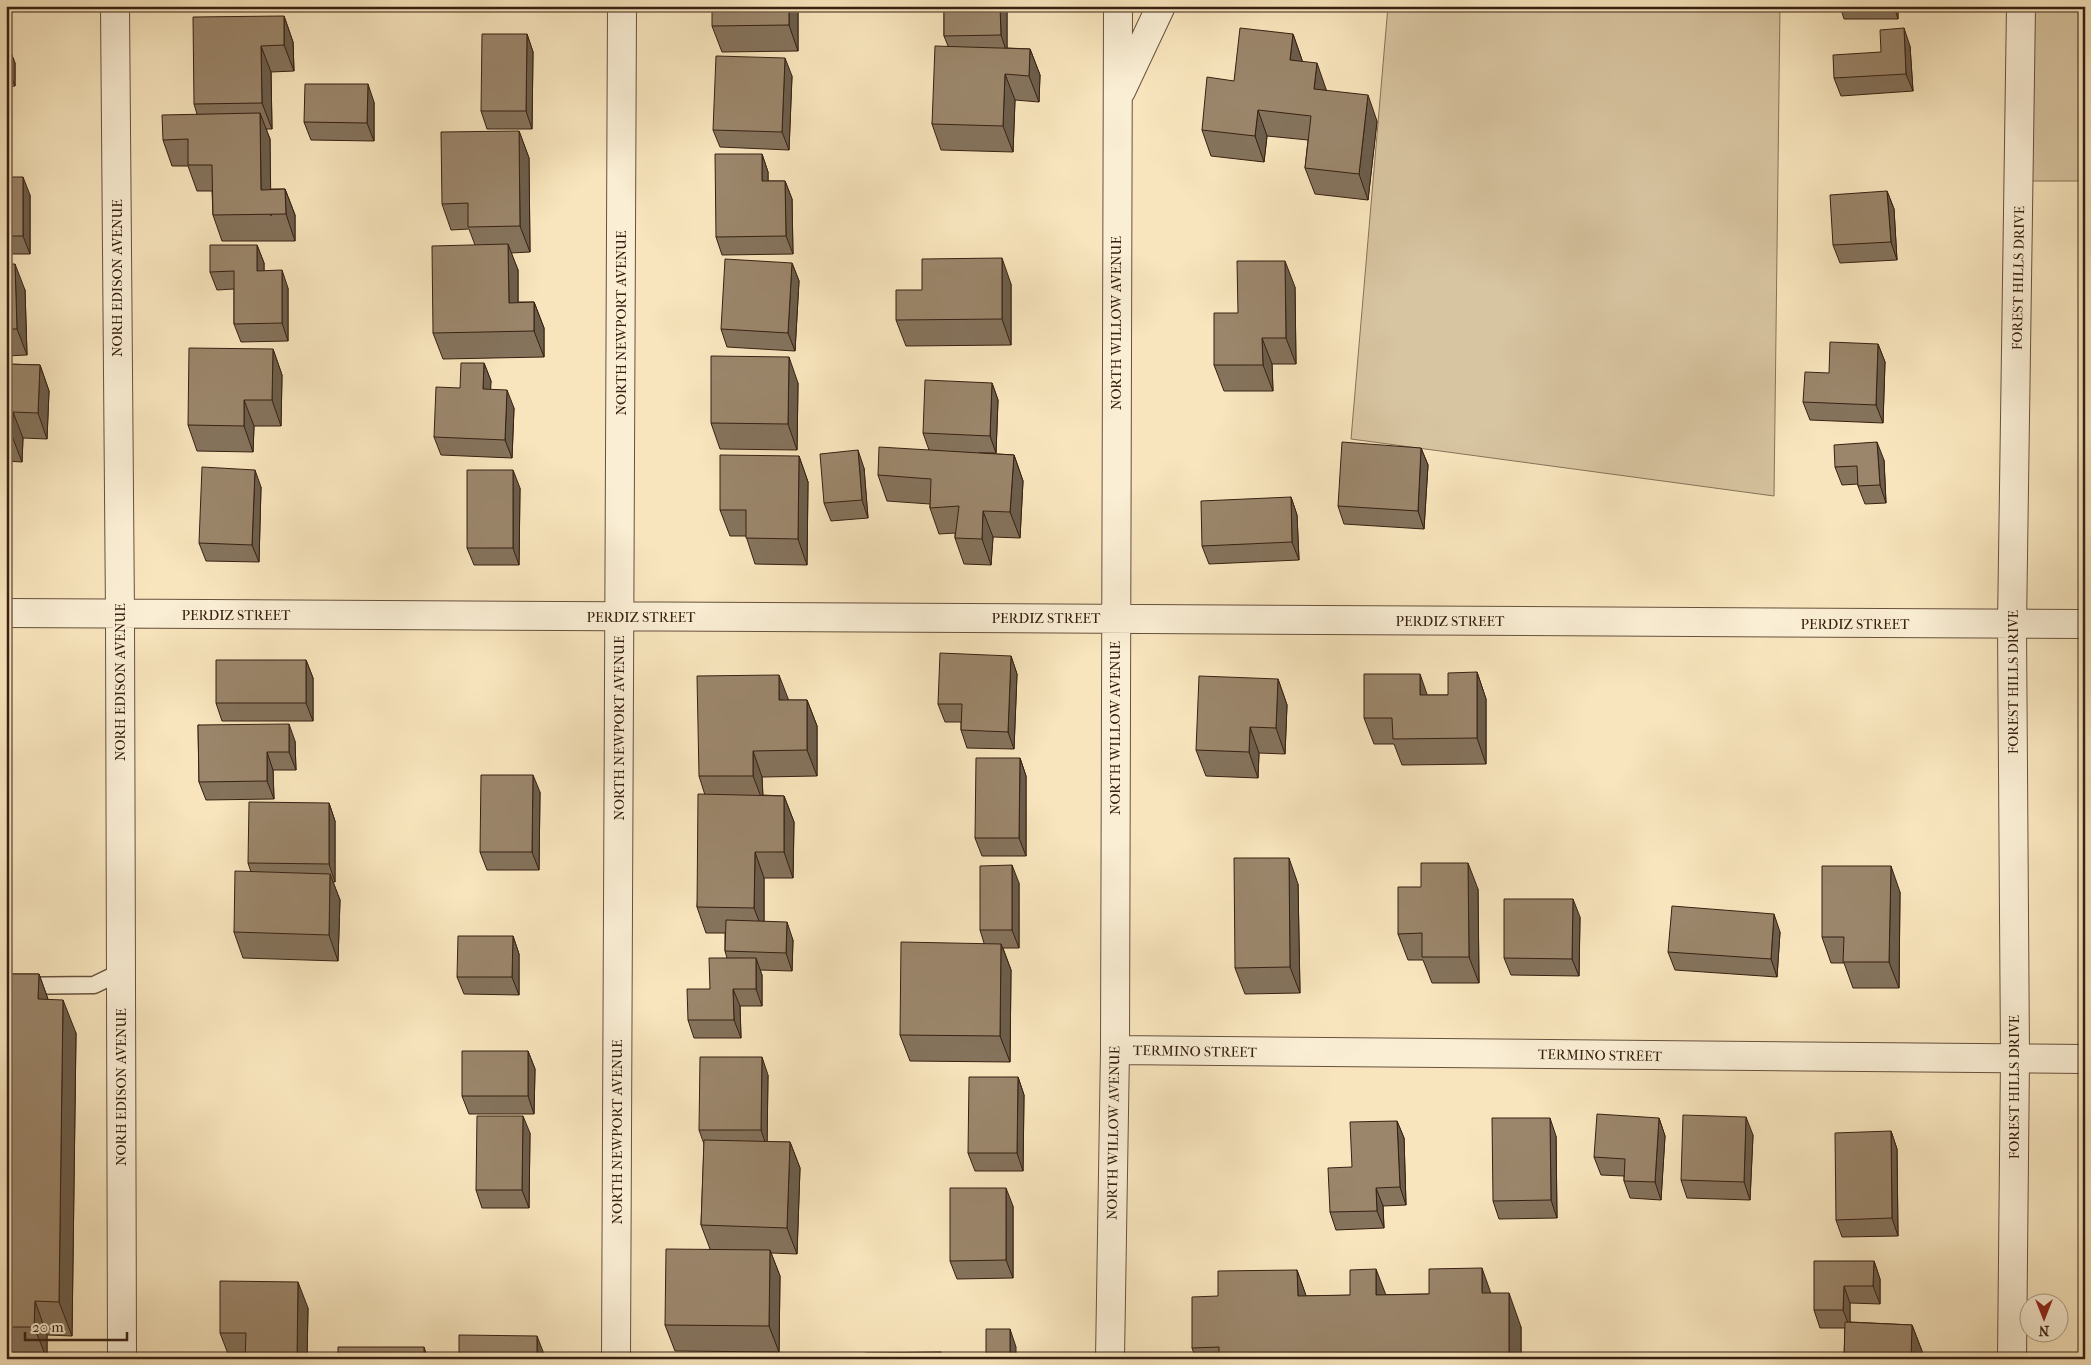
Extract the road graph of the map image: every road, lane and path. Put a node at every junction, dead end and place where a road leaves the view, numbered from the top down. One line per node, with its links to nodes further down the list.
1 (115, 6): 8 (street, NORH EDISON AVENUE)
2 (622, 6): 9 (street, NORTH NEWPORT AVENUE)
3 (1118, 6): 6 (street, NORTH WILLOW AVENUE)
4 (1161, 6): 6 (street)
5 (2022, 6): 12 (street, FOREST HILLS DRIVE)
6 (1117, 100): 10 (street, NORTH WILLOW AVENUE)
7 (6, 613): 8 (street, PERDIZ STREET)
8 (120, 615): 9 (street, PERDIZ STREET); 13 (street, NORH EDISON AVENUE)
9 (620, 617): 10 (street, PERDIZ STREET); 19 (street, NORTH NEWPORT AVENUE)
10 (1115, 618): 12 (street, PERDIZ STREET); 15 (street, NORTH WILLOW AVENUE)
11 (2085, 624): 12 (street, PERDIZ STREET)
12 (2012, 625): 16 (street, FOREST HILLS DRIVE)
13 (121, 972): 14 (lane); 18 (street, NORH EDISON AVENUE)
14 (6, 986)
15 (1114, 1050): 16 (street, TERMINO STREET); 20 (street, NORTH WILLOW AVENUE)
16 (2015, 1058): 17 (street, TERMINO STREET); 21 (street, FOREST HILLS DRIVE)
17 (2085, 1059)
18 (122, 1359)
19 (616, 1359)
20 (1110, 1359)
21 (2012, 1359)

